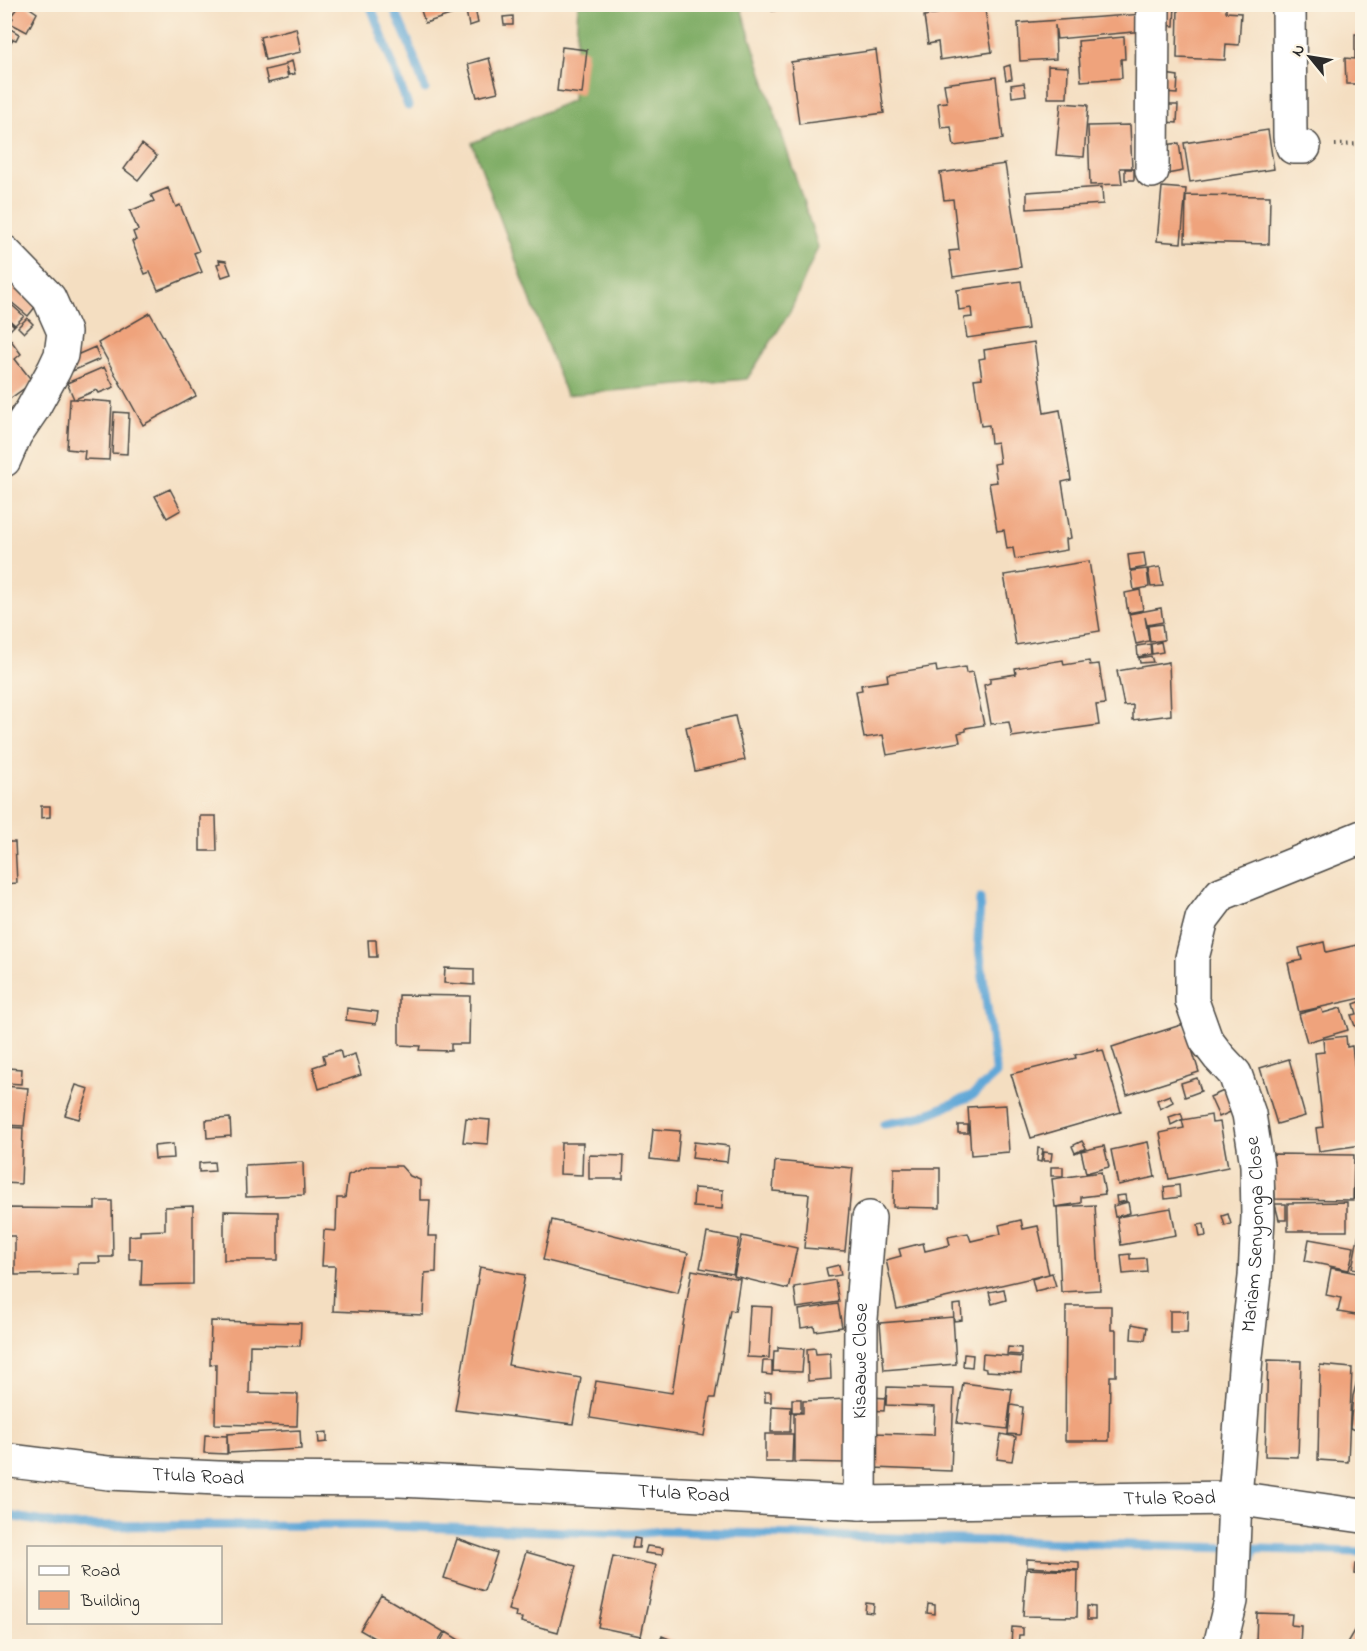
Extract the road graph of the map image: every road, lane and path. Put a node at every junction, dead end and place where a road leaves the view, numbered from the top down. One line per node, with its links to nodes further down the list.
1 (1153, 4): 4 (street)
2 (1289, 4): 3 (street)
3 (1304, 147)
4 (1152, 171)
5 (6, 256): 6 (street)
6 (4, 460)
7 (1362, 837): 10 (street, Mariam Senyonga Close)
8 (869, 1218): 11 (street, Kisaawe Close)
9 (4, 1460): 11 (street, Ttula Road)
10 (1235, 1498): 11 (street, Ttula Road); 12 (street, Ttula Road); 13 (street, Mariam Senyonga Close)
11 (860, 1503)
12 (1362, 1516)
13 (1220, 1647)

